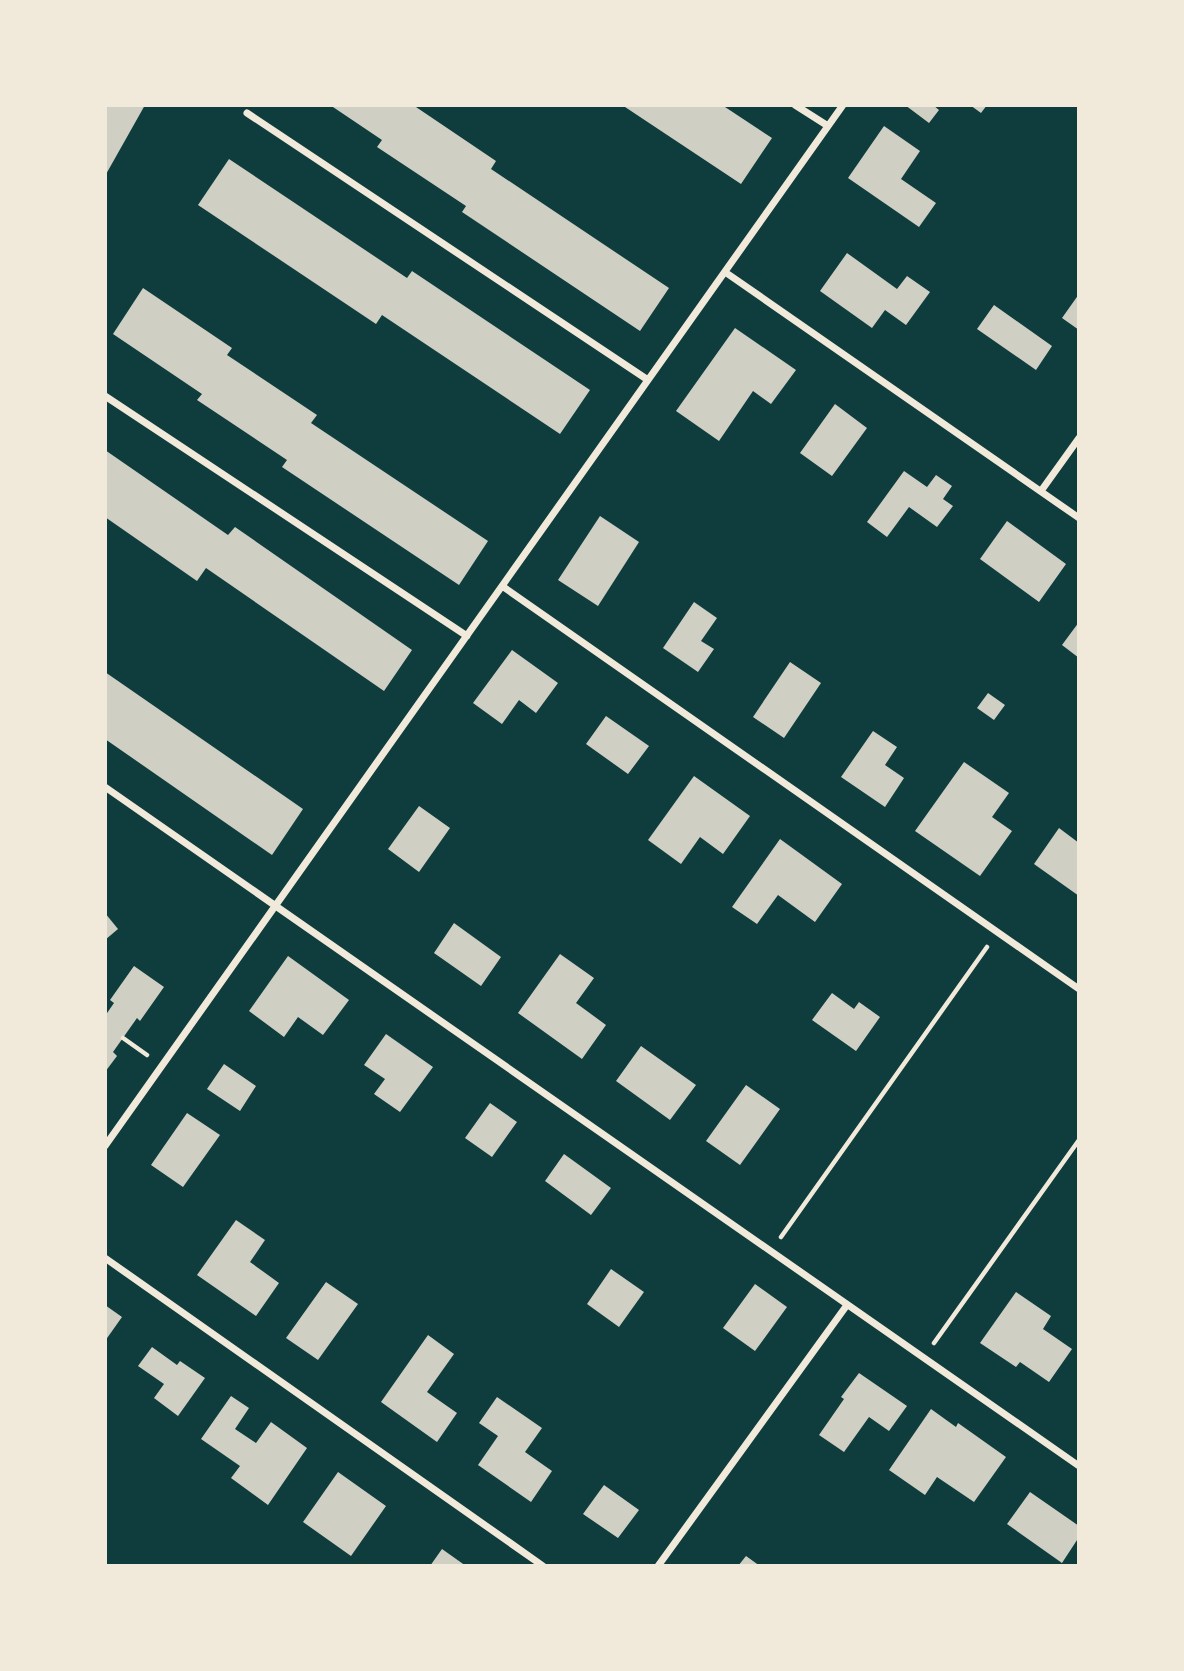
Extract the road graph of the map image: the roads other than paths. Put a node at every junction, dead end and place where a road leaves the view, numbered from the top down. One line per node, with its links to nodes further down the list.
1 (795, 105): 4 (street)
2 (843, 105): 4 (street)
3 (247, 114): 6 (street)
4 (828, 127): 5 (street)
5 (725, 272): 6 (street); 9 (street)
6 (648, 380): 11 (street)
7 (105, 396): 12 (street)
8 (1079, 438): 9 (street)
9 (1041, 491): 10 (street)
10 (1079, 518)
11 (502, 586): 12 (street); 16 (street)
12 (467, 636): 14 (street)
13 (105, 787): 14 (street)
14 (275, 907): 17 (street); 19 (street)
15 (1079, 978): 16 (street)
16 (1076, 987)
17 (105, 1146)
18 (105, 1258): 21 (street)
19 (847, 1305): 20 (street); 22 (street)
20 (1079, 1466)
21 (543, 1566)
22 (658, 1566)

